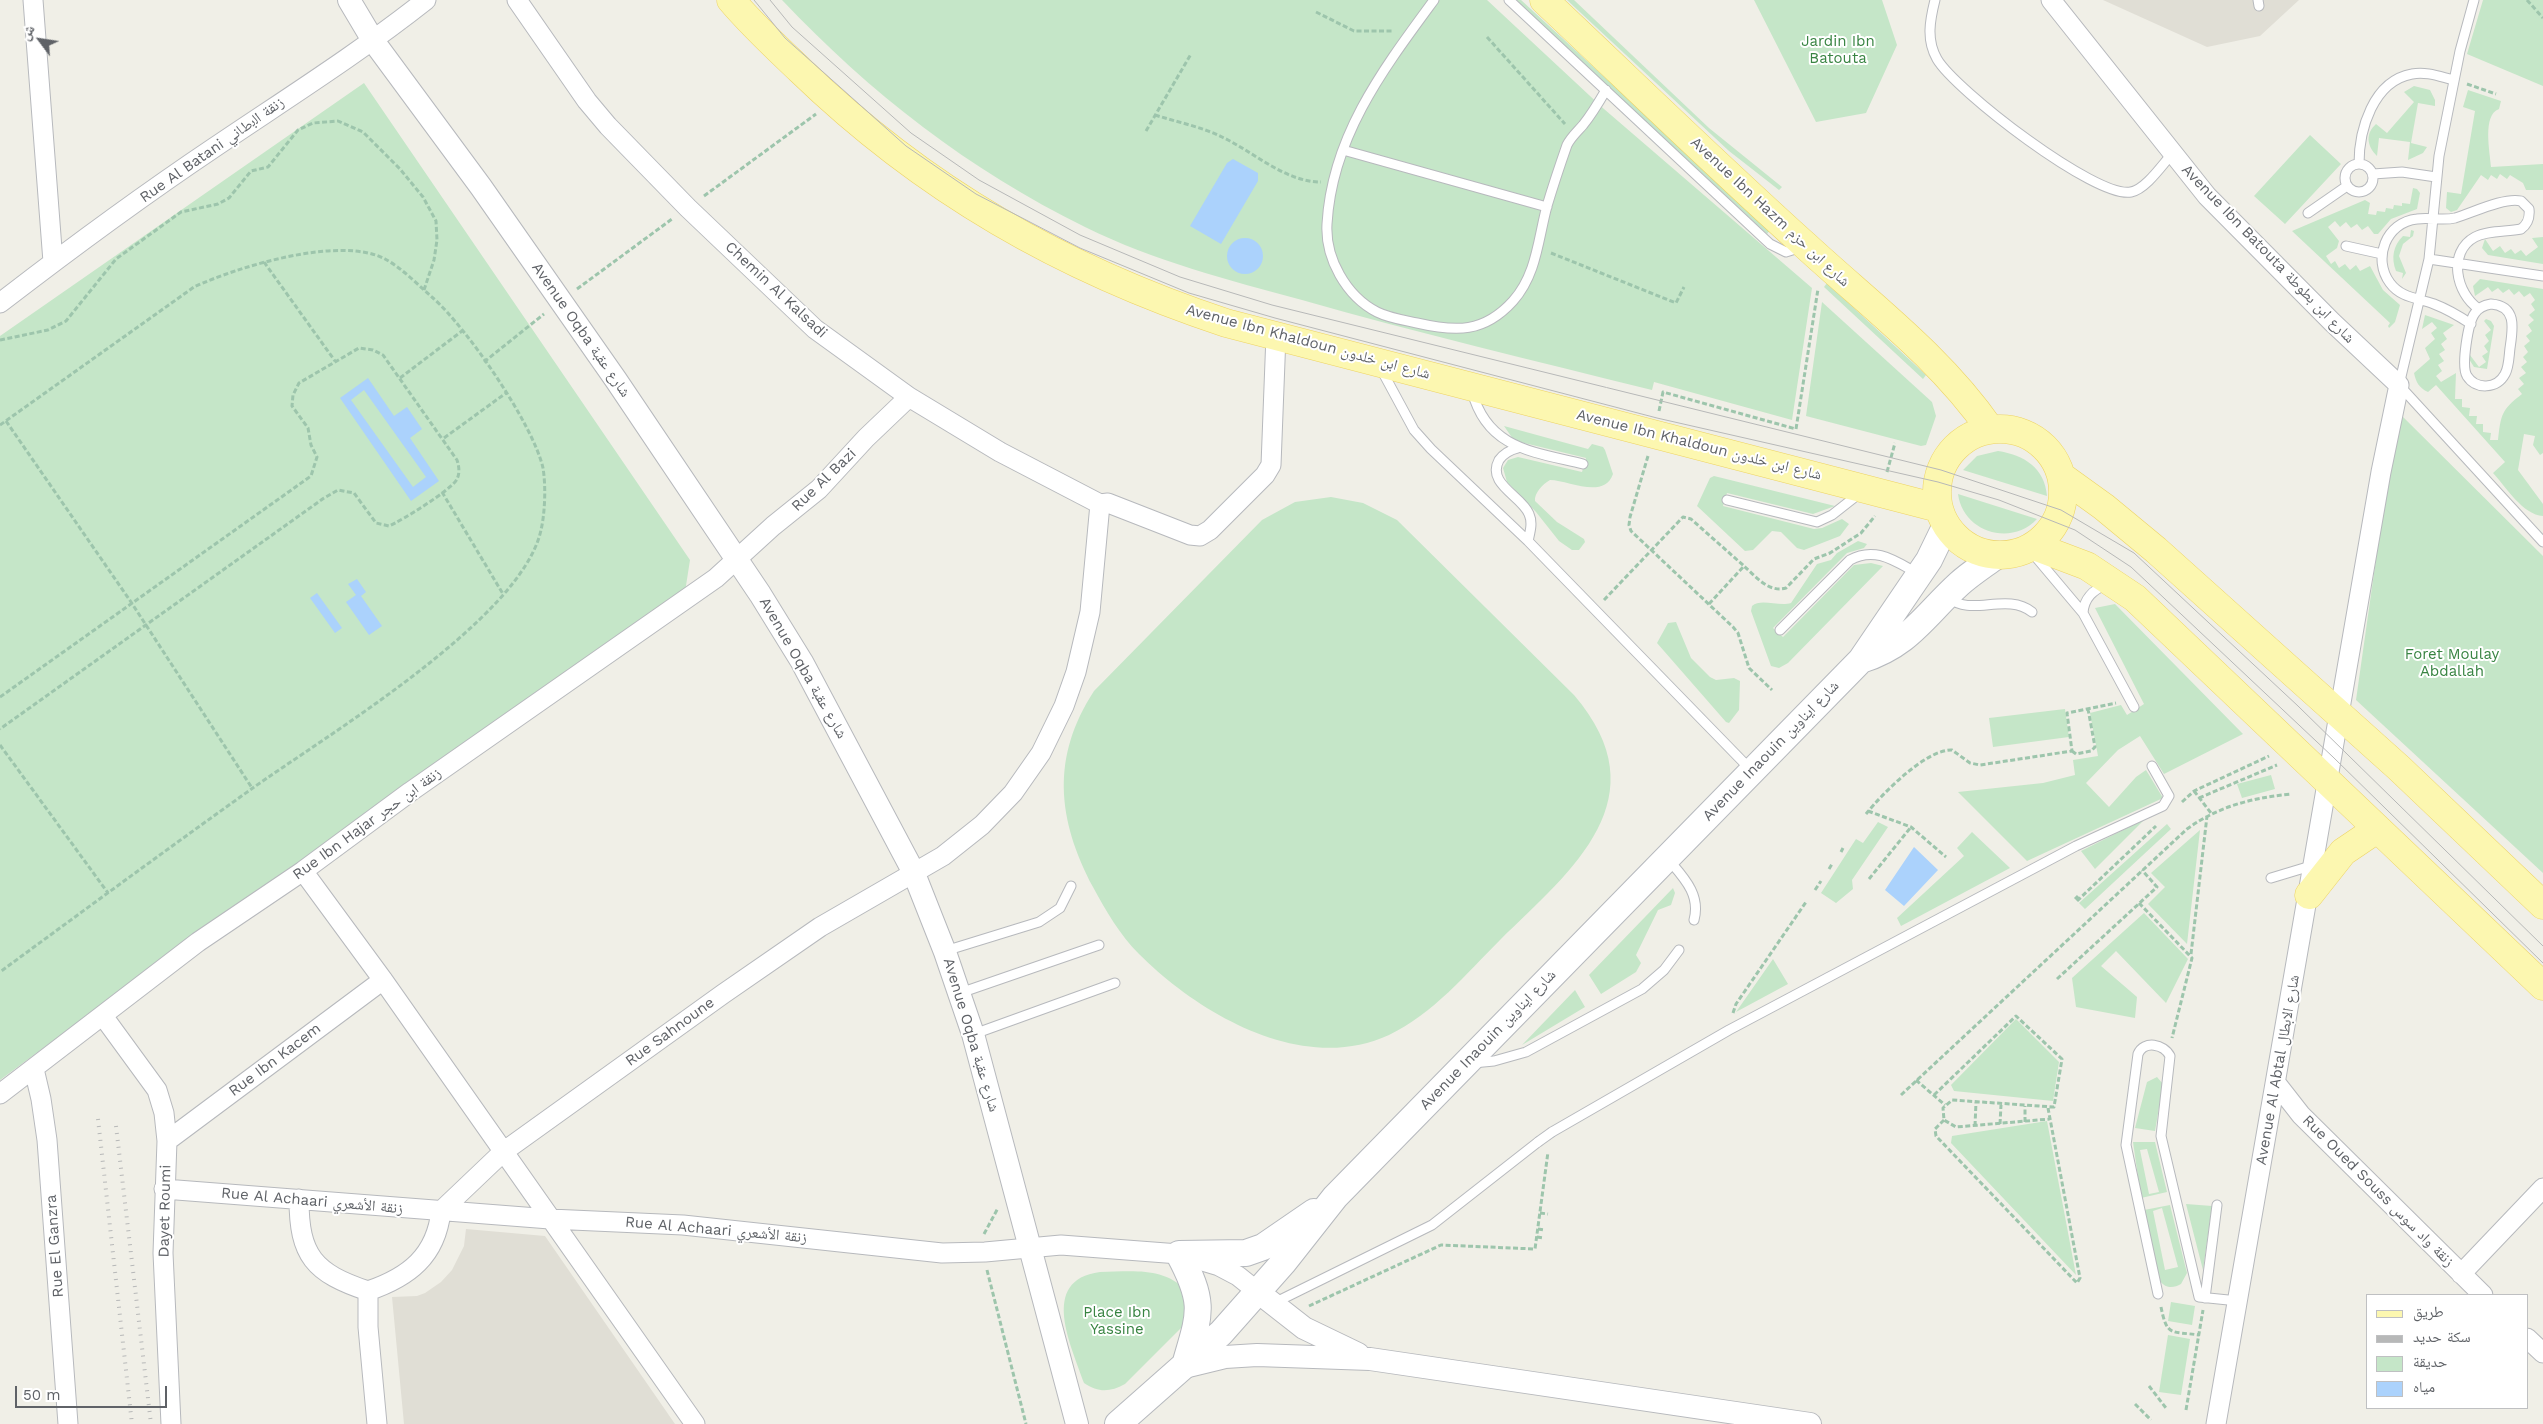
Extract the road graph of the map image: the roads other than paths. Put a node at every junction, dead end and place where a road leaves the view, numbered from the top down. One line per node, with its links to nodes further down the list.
1 (33, 0): 28 (street)
2 (349, 0): 12 (street, Avenue Oqba شارع عقبة)
3 (426, 0): 12 (street, Rue Al Batani زﻧﻘﺔ اﻟﺑطﺎﻧﻲ)
4 (517, 0): 39 (street, Chemin Al Kalsadi)
5 (731, 0): 35 (main road, Avenue Ibn Khaldoun شارع ابن خلدون)
6 (1434, 0): 15 (lane)
7 (1509, 0): 14 (lane)
8 (1544, 0): 24 (main road, Avenue Ibn Hazm شارع ابن حزم)
9 (1935, 0): 16 (lane)
10 (2051, 0): 16 (street, Avenue Ibn Batouta شارع ابن بطوطة)
11 (2474, 0): 13 (lane)
12 (374, 42): 28 (street, Rue Al Batani زﻧﻘﺔ اﻟﺑطﺎﻧﻲ); 52 (street, Avenue Oqba شارع عقبة)
13 (2454, 80): 17 (lane); 19 (lane)
14 (1606, 90): 21 (lane); 24 (lane)
15 (1342, 150): 21 (lane); 21 (lane)
16 (2172, 154): 37 (street, Avenue Ibn Batouta شارع ابن بطوطة)
17 (2359, 164): 18 (lane); 20 (lane)
18 (2373, 174): 19 (lane); 20 (lane)
19 (2436, 177): 23 (lane)
20 (2347, 186): 22 (lane)
21 (1547, 207)
22 (2308, 213)
23 (2434, 220): 26 (lane); 27 (lane); 29 (lane)
24 (1805, 246): 40 (main road, Avenue Ibn Hazm شارع ابن حزم)
25 (2346, 246): 26 (lane)
26 (2382, 254): 31 (lane)
27 (2429, 259): 29 (lane); 31 (lane)
28 (53, 262): 32 (street, Rue Al Batani زﻧﻘﺔ اﻟﺑطﺎﻧﻲ)
29 (2459, 264): 30 (lane); 33 (lane)
30 (2543, 276)
31 (2420, 300): 34 (lane); 37 (lane)
32 (0, 303)
33 (2479, 308): 34 (lane); 34 (lane)
34 (2471, 324)
35 (1276, 335): 36 (main road, Avenue Ibn Khaldoun شارع ابن خلدون); 46 (street, Chemin Al Kalsadi)
36 (1378, 362): 38 (main road, Avenue Ibn Khaldoun شارع ابن خلدون); 48 (lane)
37 (2399, 385): 49 (lane); 61 (street, Avenue Al Abtal شارع الابطال)
38 (1471, 386): 41 (lane); 44 (main road, Avenue Ibn Khaldoun شارع ابن خلدون)
39 (909, 397): 46 (street, Chemin Al Kalsadi); 52 (street, Rue Al Bazi)
40 (1990, 429): 43 (main road); 47 (main road)
41 (1518, 448): 42 (lane); 48 (lane)
42 (1583, 464)
43 (2061, 476): 50 (main road); 61 (main road)
44 (1873, 498): 45 (lane); 47 (main road, Avenue Ibn Khaldoun شارع ابن خلدون)
45 (1727, 500)
46 (1100, 504): 69 (street, Rue Sahnoune)
47 (1942, 517): 51 (main road); 53 (main road, Avenue Inaouin شارع ايناوين)
48 (1528, 541): 63 (lane)
49 (2543, 542)
50 (2031, 547): 51 (main road); 54 (main road); 57 (lane)
51 (1996, 556): 55 (main road, Avenue Inaouin شارع ايناوين)
52 (737, 560): 68 (street, Rue Ibn Hajar زنقة ابن حجر); 69 (street, Avenue Oqba شارع عقبة)
53 (1920, 575): 58 (lane); 59 (main road, Avenue Inaouin شارع ايناوين)
54 (2115, 583): 57 (lane); 64 (main road)
55 (1948, 596): 56 (lane); 59 (main road, Avenue Inaouin شارع ايناوين)
56 (2032, 612)
57 (2083, 613): 60 (lane)
58 (1780, 630)
59 (1861, 660): 63 (main road, Avenue Inaouin شارع ايناوين)
60 (2134, 707)
61 (2340, 717): 64 (street, Avenue Al Abtal شارع الابطال); 73 (main road)
62 (2152, 766): 105 (lane, bridge)
63 (1752, 771): 66 (main road, Avenue Inaouin شارع ايناوين)
64 (2329, 784): 65 (main road); 67 (street, Avenue Al Abtal شارع الابطال)
65 (2377, 829): 72 (main road); 80 (main road)
66 (1667, 858): 74 (lane); 84 (main road, Avenue Inaouin شارع ايناوين)
67 (2314, 865): 70 (lane); 72 (street, Avenue Al Abtal شارع الابطال)
68 (303, 871): 78 (street); 82 (street, Rue Ibn Hajar زنقة ابن حجر)
69 (913, 871): 77 (street, Avenue Oqba شارع عقبة); 89 (street, Rue Sahnoune)
70 (2272, 878)
71 (1071, 886): 77 (lane)
72 (2309, 895): 86 (street, Avenue Al Abtal شارع الابطال)
73 (2543, 905)
74 (1694, 920)
75 (1099, 945): 81 (lane)
76 (1679, 950): 84 (lane)
77 (945, 952): 81 (street, Avenue Oqba شارع عقبة)
78 (383, 980): 88 (street, Rue Ibn Kacem); 89 (street)
79 (1115, 983): 83 (lane)
80 (2543, 986)
81 (959, 993): 83 (street, Avenue Oqba شارع عقبة)
82 (103, 1016): 85 (street, Rue Ibn Hajar زنقة ابن حجر); 88 (street, Dayet Roumi)
83 (973, 1034): 97 (street, Avenue Oqba شارع عقبة)
84 (1466, 1064): 92 (main road, Avenue Inaouin شارع ايناوين)
85 (34, 1069): 87 (street, Rue Ibn Hajar زنقة ابن حجر); 111 (street, Rue El Ganzra)
86 (2276, 1083): 99 (street, Rue Oued Souss زنقة واد سوس); 104 (street, Avenue Al Abtal شارع الابطال)
87 (0, 1094)
88 (167, 1141): 91 (street, Dayet Roumi)
89 (503, 1152): 95 (street, Rue Sahnoune); 96 (street)
90 (2543, 1188): 99 (street)
91 (164, 1189): 93 (street, Rue Al Achaari زنقة الأشعري); 112 (street, Dayet Roumi)
92 (1335, 1197): 98 (main road); 105 (main road, Avenue Inaouin شارع ايناوين)
93 (299, 1199): 95 (street, Rue Al Achaari زنقة الأشعري); 100 (street)
94 (2218, 1205): 103 (lane)
95 (441, 1211): 96 (street, Rue Al Achaari زنقة الأشعري); 100 (street)
96 (550, 1219): 97 (street, Rue Al Achaari زنقة الأشعري); 114 (street)
97 (1029, 1247): 98 (street, Rue Al Achaari زنقة الأشعري); 115 (street, Avenue Oqba شارع عقبة)
98 (1179, 1254): 105 (street, Rue Al Achaari زنقة الأشعري); 109 (main road)
99 (2461, 1274): 102 (street, Rue Oued Souss زنقة واد سوس)
100 (368, 1291): 113 (street)
101 (2158, 1294): 103 (lane)
102 (2482, 1294)
103 (2205, 1298): 104 (lane)
104 (2238, 1301): 118 (street, Avenue Al Abtal شارع الابطال)
105 (1272, 1304): 108 (street); 109 (main road, Avenue Inaouin شارع ايناوين)
106 (2528, 1339): 107 (street)
107 (2543, 1353)
108 (1370, 1359): 109 (street); 110 (street)
109 (1184, 1367): 116 (main road, Avenue Inaouin شارع ايناوين)
110 (1760, 1421): 117 (street)
111 (68, 1424)
112 (171, 1424)
113 (377, 1424)
114 (695, 1424)
115 (1077, 1424)
116 (1118, 1424)
117 (1810, 1424)
118 (2216, 1424)

